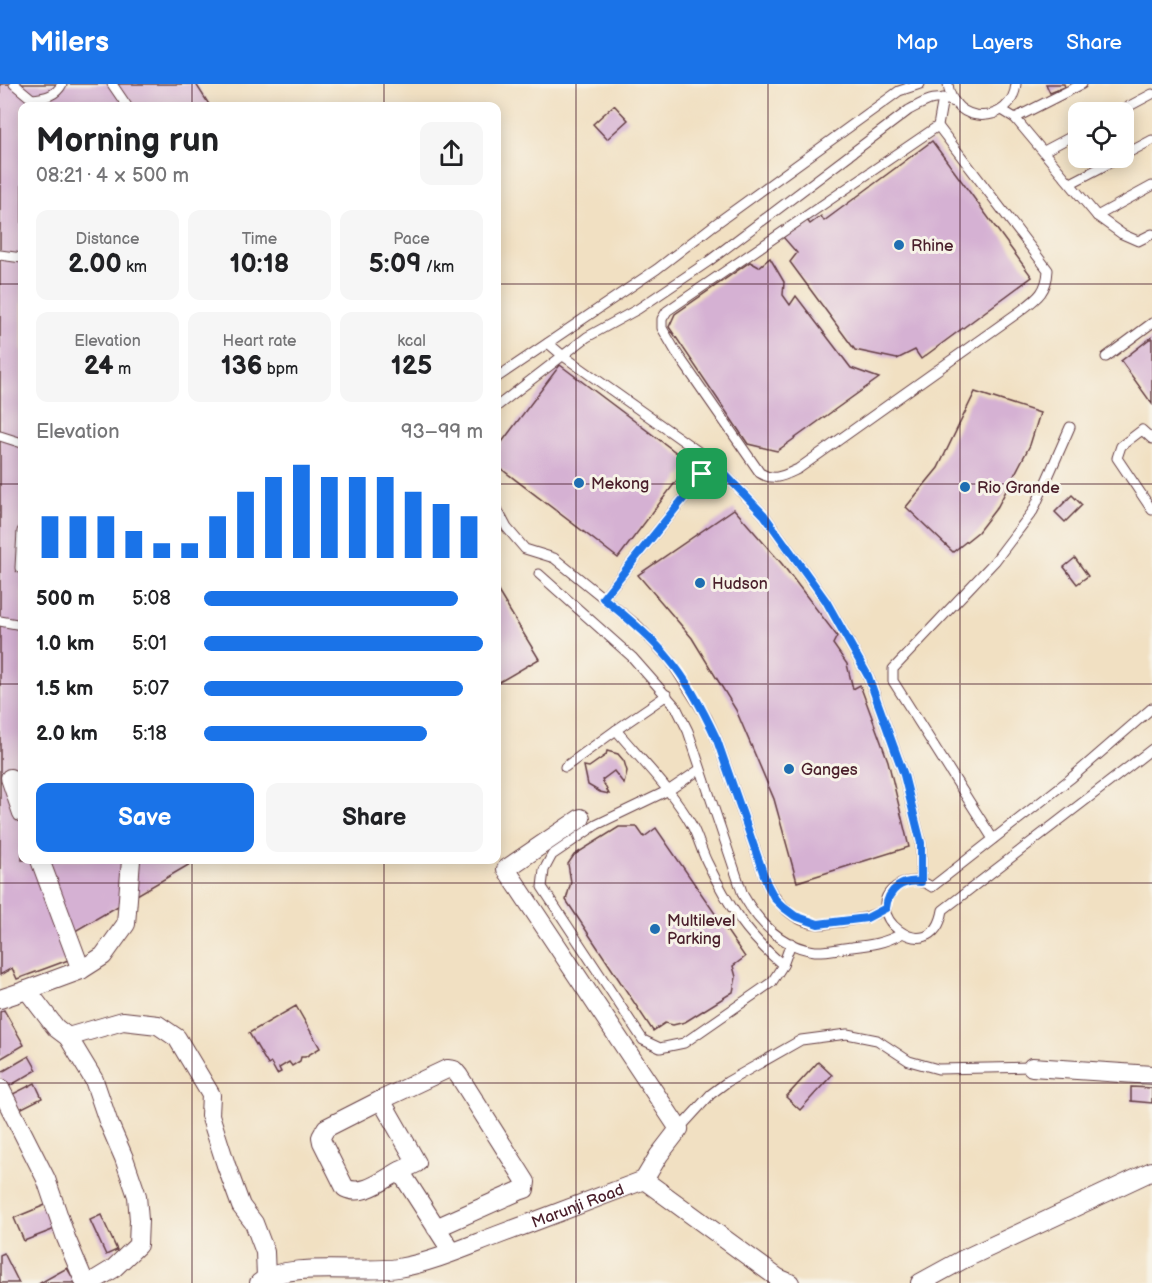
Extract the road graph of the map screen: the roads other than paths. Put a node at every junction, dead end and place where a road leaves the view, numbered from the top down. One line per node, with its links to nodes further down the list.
1 (14, 84): 2 (lane)
2 (62, 84)
3 (112, 84): 10 (lane)
4 (920, 84): 28 (lane)
5 (948, 84): 11 (lane)
6 (1082, 84): 14 (lane)
7 (1017, 85): 13 (lane)
8 (1152, 94): 12 (lane)
9 (944, 98): 11 (lane); 15 (lane); 29 (lane)
10 (124, 102)
11 (955, 102): 13 (lane)
12 (1134, 104)
13 (1002, 110): 14 (lane)
14 (1015, 118): 19 (lane)
15 (938, 126): 15 (lane)
16 (1068, 138): 19 (lane)
17 (1152, 140): 18 (lane)
18 (1134, 150)
19 (1044, 151): 21 (lane)
20 (1100, 168): 21 (lane)
21 (1071, 183): 23 (lane)
22 (1152, 186): 23 (lane)
23 (1097, 216): 24 (lane)
24 (1152, 234)
25 (0, 255): 26 (lane)
26 (18, 257)
27 (1152, 323): 30 (lane)
28 (548, 343): 29 (lane); 31 (lane)
29 (562, 355): 32 (lane); 37 (lane)
30 (1106, 357)
31 (501, 375)
32 (501, 403)
33 (1070, 427): 54 (lane)
34 (0, 436): 36 (lane)
35 (1152, 439): 38 (lane)
36 (18, 442)
37 (713, 462): 41 (lane); 57 (lane)
38 (1152, 510)
39 (501, 517): 41 (lane)
40 (538, 574): 44 (lane)
41 (603, 598): 58 (lane)
42 (0, 621): 43 (lane)
43 (18, 624)
44 (667, 696): 46 (lane); 49 (lane)
45 (1152, 708): 54 (lane)
46 (616, 730): 48 (lane); 51 (lane)
47 (1152, 749): 59 (lane)
48 (565, 767)
49 (699, 770): 51 (lane); 60 (lane)
50 (10, 778): 52 (street)
51 (667, 790): 61 (lane); 61 (lane)
52 (18, 801)
53 (581, 818): 71 (street)
54 (993, 840): 57 (lane)
55 (41, 864): 62 (street)
56 (131, 864): 62 (street)
57 (921, 882): 58 (lane)
58 (886, 908): 59 (lane)
59 (902, 934): 60 (lane)
60 (790, 943): 61 (lane)
61 (783, 965)
62 (81, 970): 63 (street)
63 (27, 990): 64 (street); 65 (street)
64 (0, 999)
65 (68, 1037): 77 (street); 79 (street)
66 (1032, 1067): 67 (street); 71 (lane, Marunji Road)
67 (1152, 1074)
68 (0, 1088): 70 (street)
69 (381, 1100): 72 (street); 72 (street); 75 (street)
70 (5, 1109): 78 (street)
71 (679, 1129): 74 (street, Marunji Road)
72 (400, 1171): 75 (street)
73 (1152, 1171): 81 (street)
74 (644, 1180): 76 (street, Marunji Road); 80 (street)
75 (436, 1228): 76 (street)
76 (452, 1252): 77 (street, Marunji Road)
77 (262, 1280)
78 (85, 1283)
79 (90, 1283)
80 (790, 1283)
81 (920, 1283)

